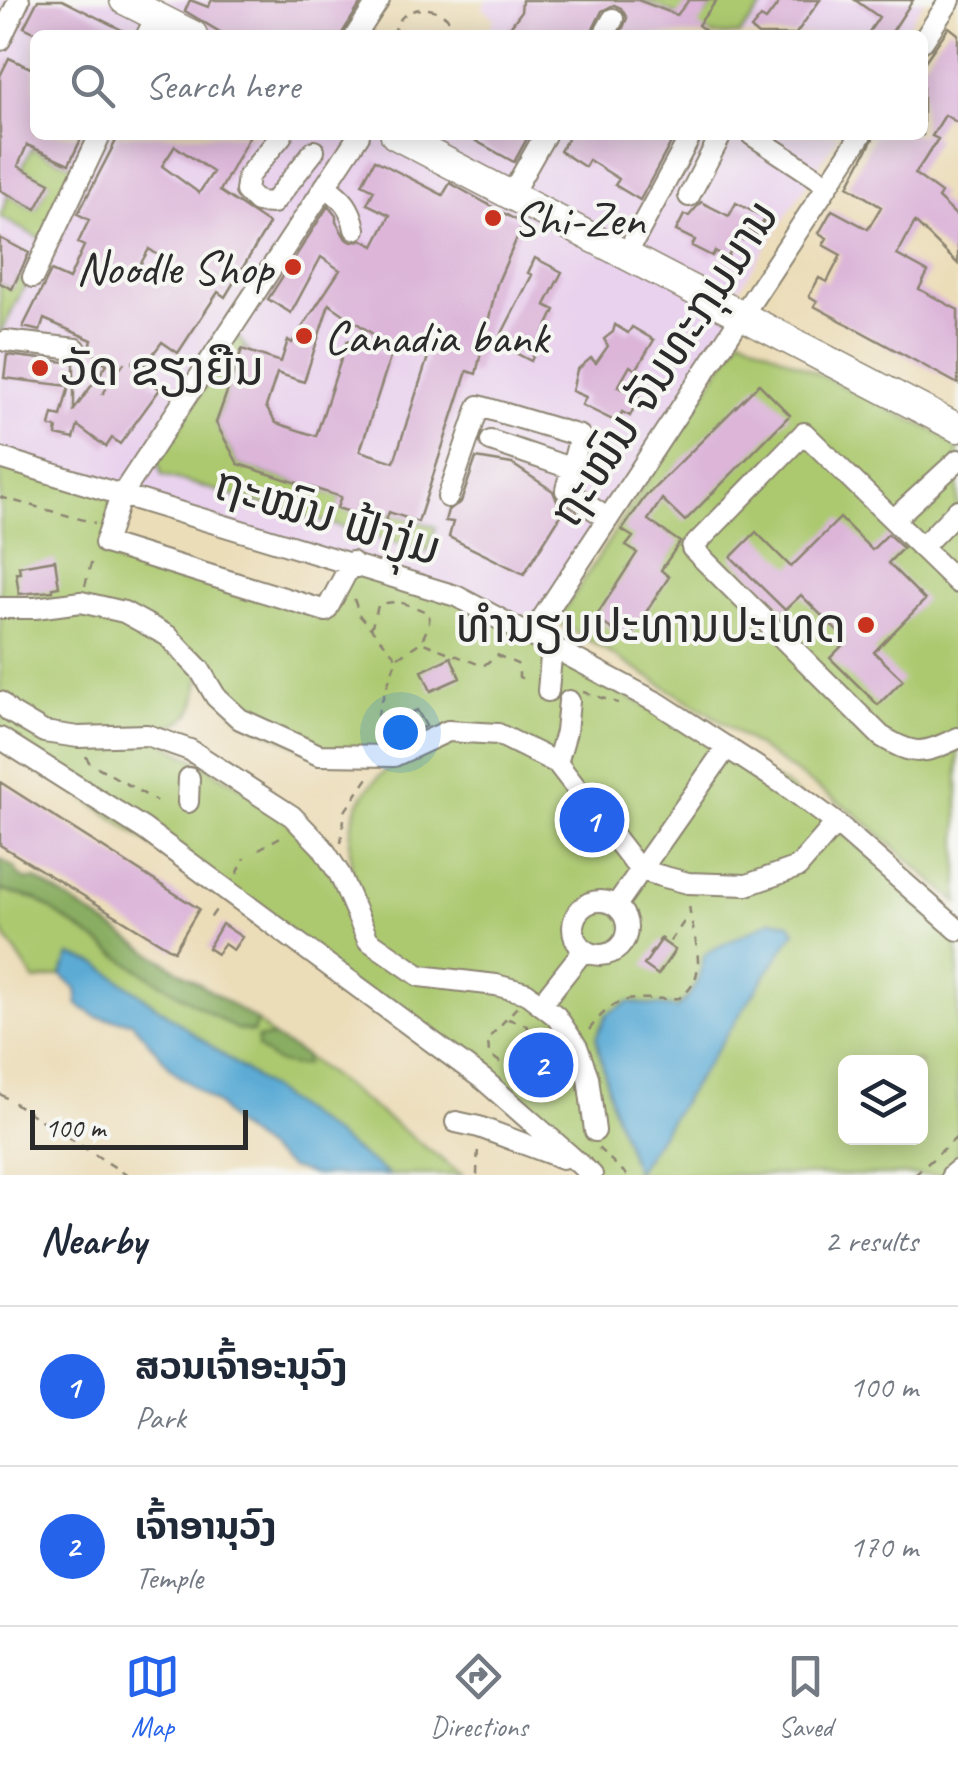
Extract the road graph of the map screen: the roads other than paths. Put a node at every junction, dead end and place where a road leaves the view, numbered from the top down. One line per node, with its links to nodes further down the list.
1 (19, 0): 8 (street)
2 (124, 0): 5 (highway)
3 (380, 0): 6 (street)
4 (950, 0): 7 (street)
5 (151, 26)
6 (359, 30)
7 (928, 33)
8 (0, 40)
9 (98, 140): 25 (street)
10 (278, 140): 18 (street)
11 (356, 140): 20 (street)
12 (405, 140): 21 (highway)
13 (542, 140): 21 (street)
14 (688, 140): 24 (street)
15 (718, 140): 22 (street)
16 (760, 140): 19 (street)
17 (858, 140): 19 (street, ຖະໜົນ ຈັນທະກຸມມານ)
18 (314, 151)
19 (828, 184): 26 (street, ຖະໜົນ ຈັນທະກຸມມານ)
20 (326, 186): 23 (street); 34 (street)
21 (512, 195): 24 (highway)
22 (689, 196)
23 (355, 229)
24 (626, 255): 26 (highway)
25 (33, 277)
26 (742, 316): 30 (highway); 37 (street, ຖະໜົນ ຈັນທະກຸມມານ)
27 (6, 342): 28 (street)
28 (76, 349)
29 (498, 412): 33 (street); 33 (street); 35 (street)
30 (958, 428)
31 (0, 458): 34 (street, ຖະໝົນ ຟ້າງຸ່ມ)
32 (958, 460): 38 (street)
33 (570, 468): 37 (street)
34 (120, 496): 40 (street, ຖະໝົນ ຟ້າງຸ່ມ); 40 (street)
35 (448, 497)
36 (958, 510): 39 (street)
37 (608, 519): 43 (street, ຖະໜົນ ຈັນທະກຸມມານ)
38 (894, 520): 39 (street); 49 (street)
39 (922, 547): 41 (street)
40 (349, 568): 43 (street, ຖະໝົນ ຟ້າງຸ່ມ)
41 (958, 583)
42 (0, 608): 51 (street)
43 (532, 634): 44 (street, ຖະໝົນ ຟ້າງຸ່ມ)
44 (552, 645): 45 (street); 50 (street, ຖະໝົນ ຟ້າງຸ່ມ)
45 (548, 691)
46 (569, 701): 51 (street)
47 (0, 702): 59 (street)
48 (0, 738): 63 (street)
49 (958, 738)
50 (726, 747): 54 (street, ຖະໝົນ ຟ້າງຸ່ມ); 55 (street)
51 (557, 763): 55 (street)
52 (189, 778): 53 (street)
53 (188, 802)
54 (836, 823): 55 (street); 57 (street, ຖະໝົນ ຟ້າງຸ່ມ)
55 (639, 869): 56 (street)
56 (616, 904): 58 (street); 58 (street)
57 (958, 930)
58 (584, 952): 59 (street)
59 (542, 1003): 61 (street)
60 (456, 1122): 63 (street)
61 (595, 1131)
62 (958, 1170): 64 (street)
63 (590, 1174)
64 (952, 1175)

